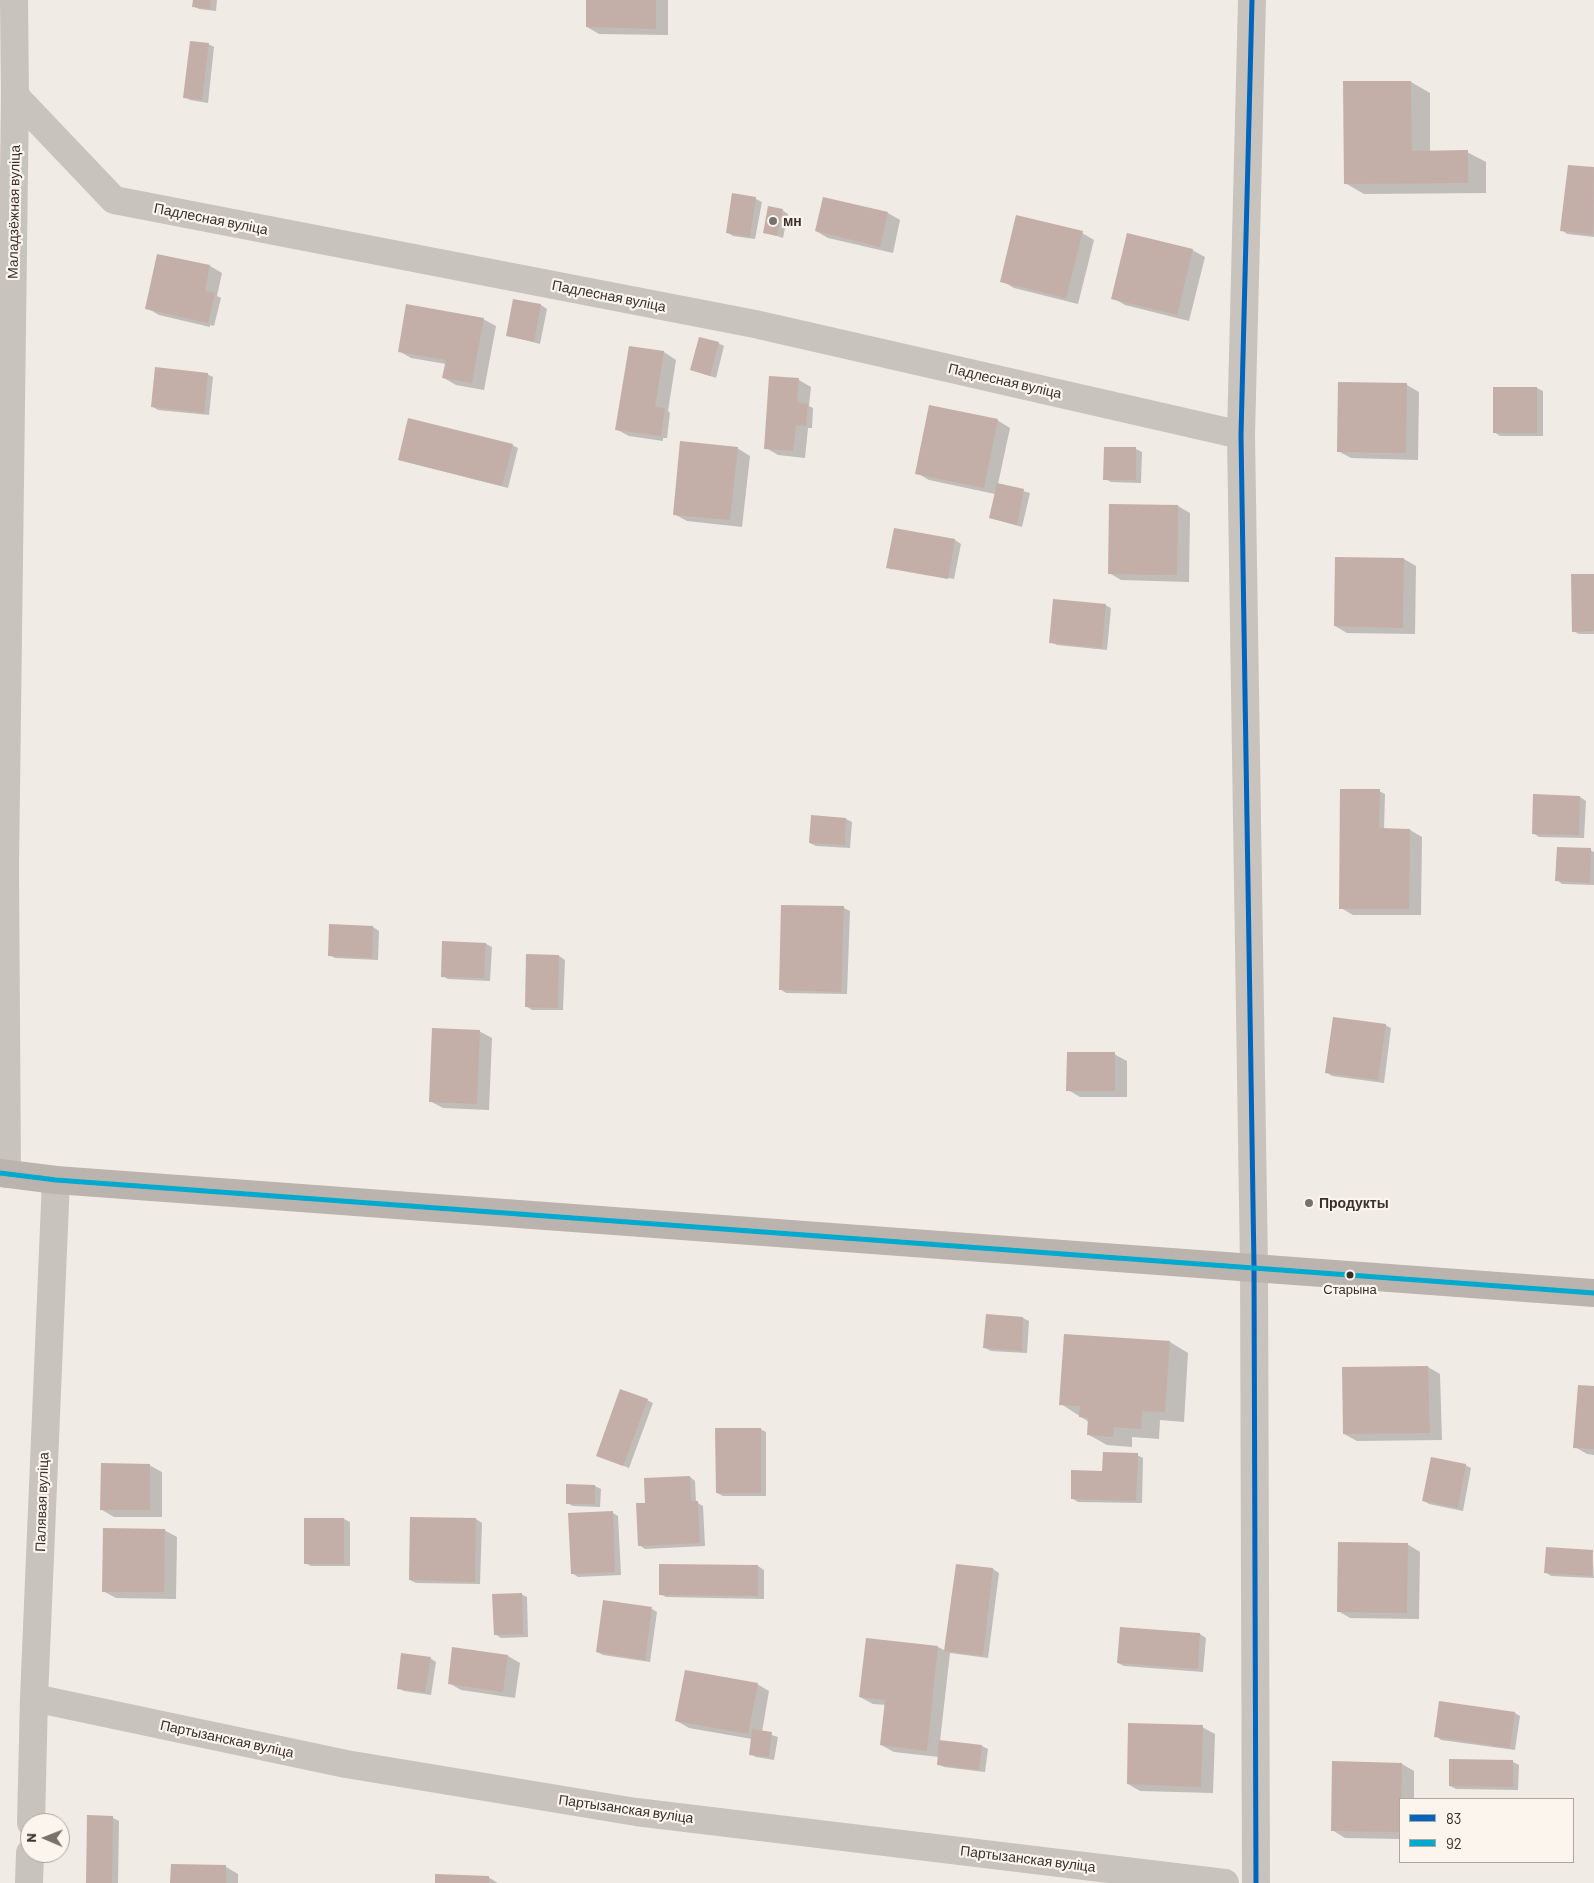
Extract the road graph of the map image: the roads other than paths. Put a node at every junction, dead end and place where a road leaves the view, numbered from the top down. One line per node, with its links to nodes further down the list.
1 (14, 0): 3 (street, Маладзёжная вуліца)
2 (1252, 0): 4 (street)
3 (15, 96): 4 (street, Падлесная вуліца); 5 (street, Маладзёжная вуліца)
4 (1241, 435): 8 (street)
5 (2, 866): 6 (street, Маладзёжная вуліца)
6 (4, 1173): 7 (main road)
7 (56, 1180): 8 (main road); 10 (street, Палявая вуліца)
8 (1254, 1268): 9 (main road); 15 (street)
9 (1594, 1293)
10 (34, 1698): 11 (street, Палявая вуліца); 14 (street, Партызанская вуліца)
11 (31, 1813)
12 (30, 1863): 13 (street)
13 (29, 1883)
14 (1225, 1883)
15 (1256, 1883)

